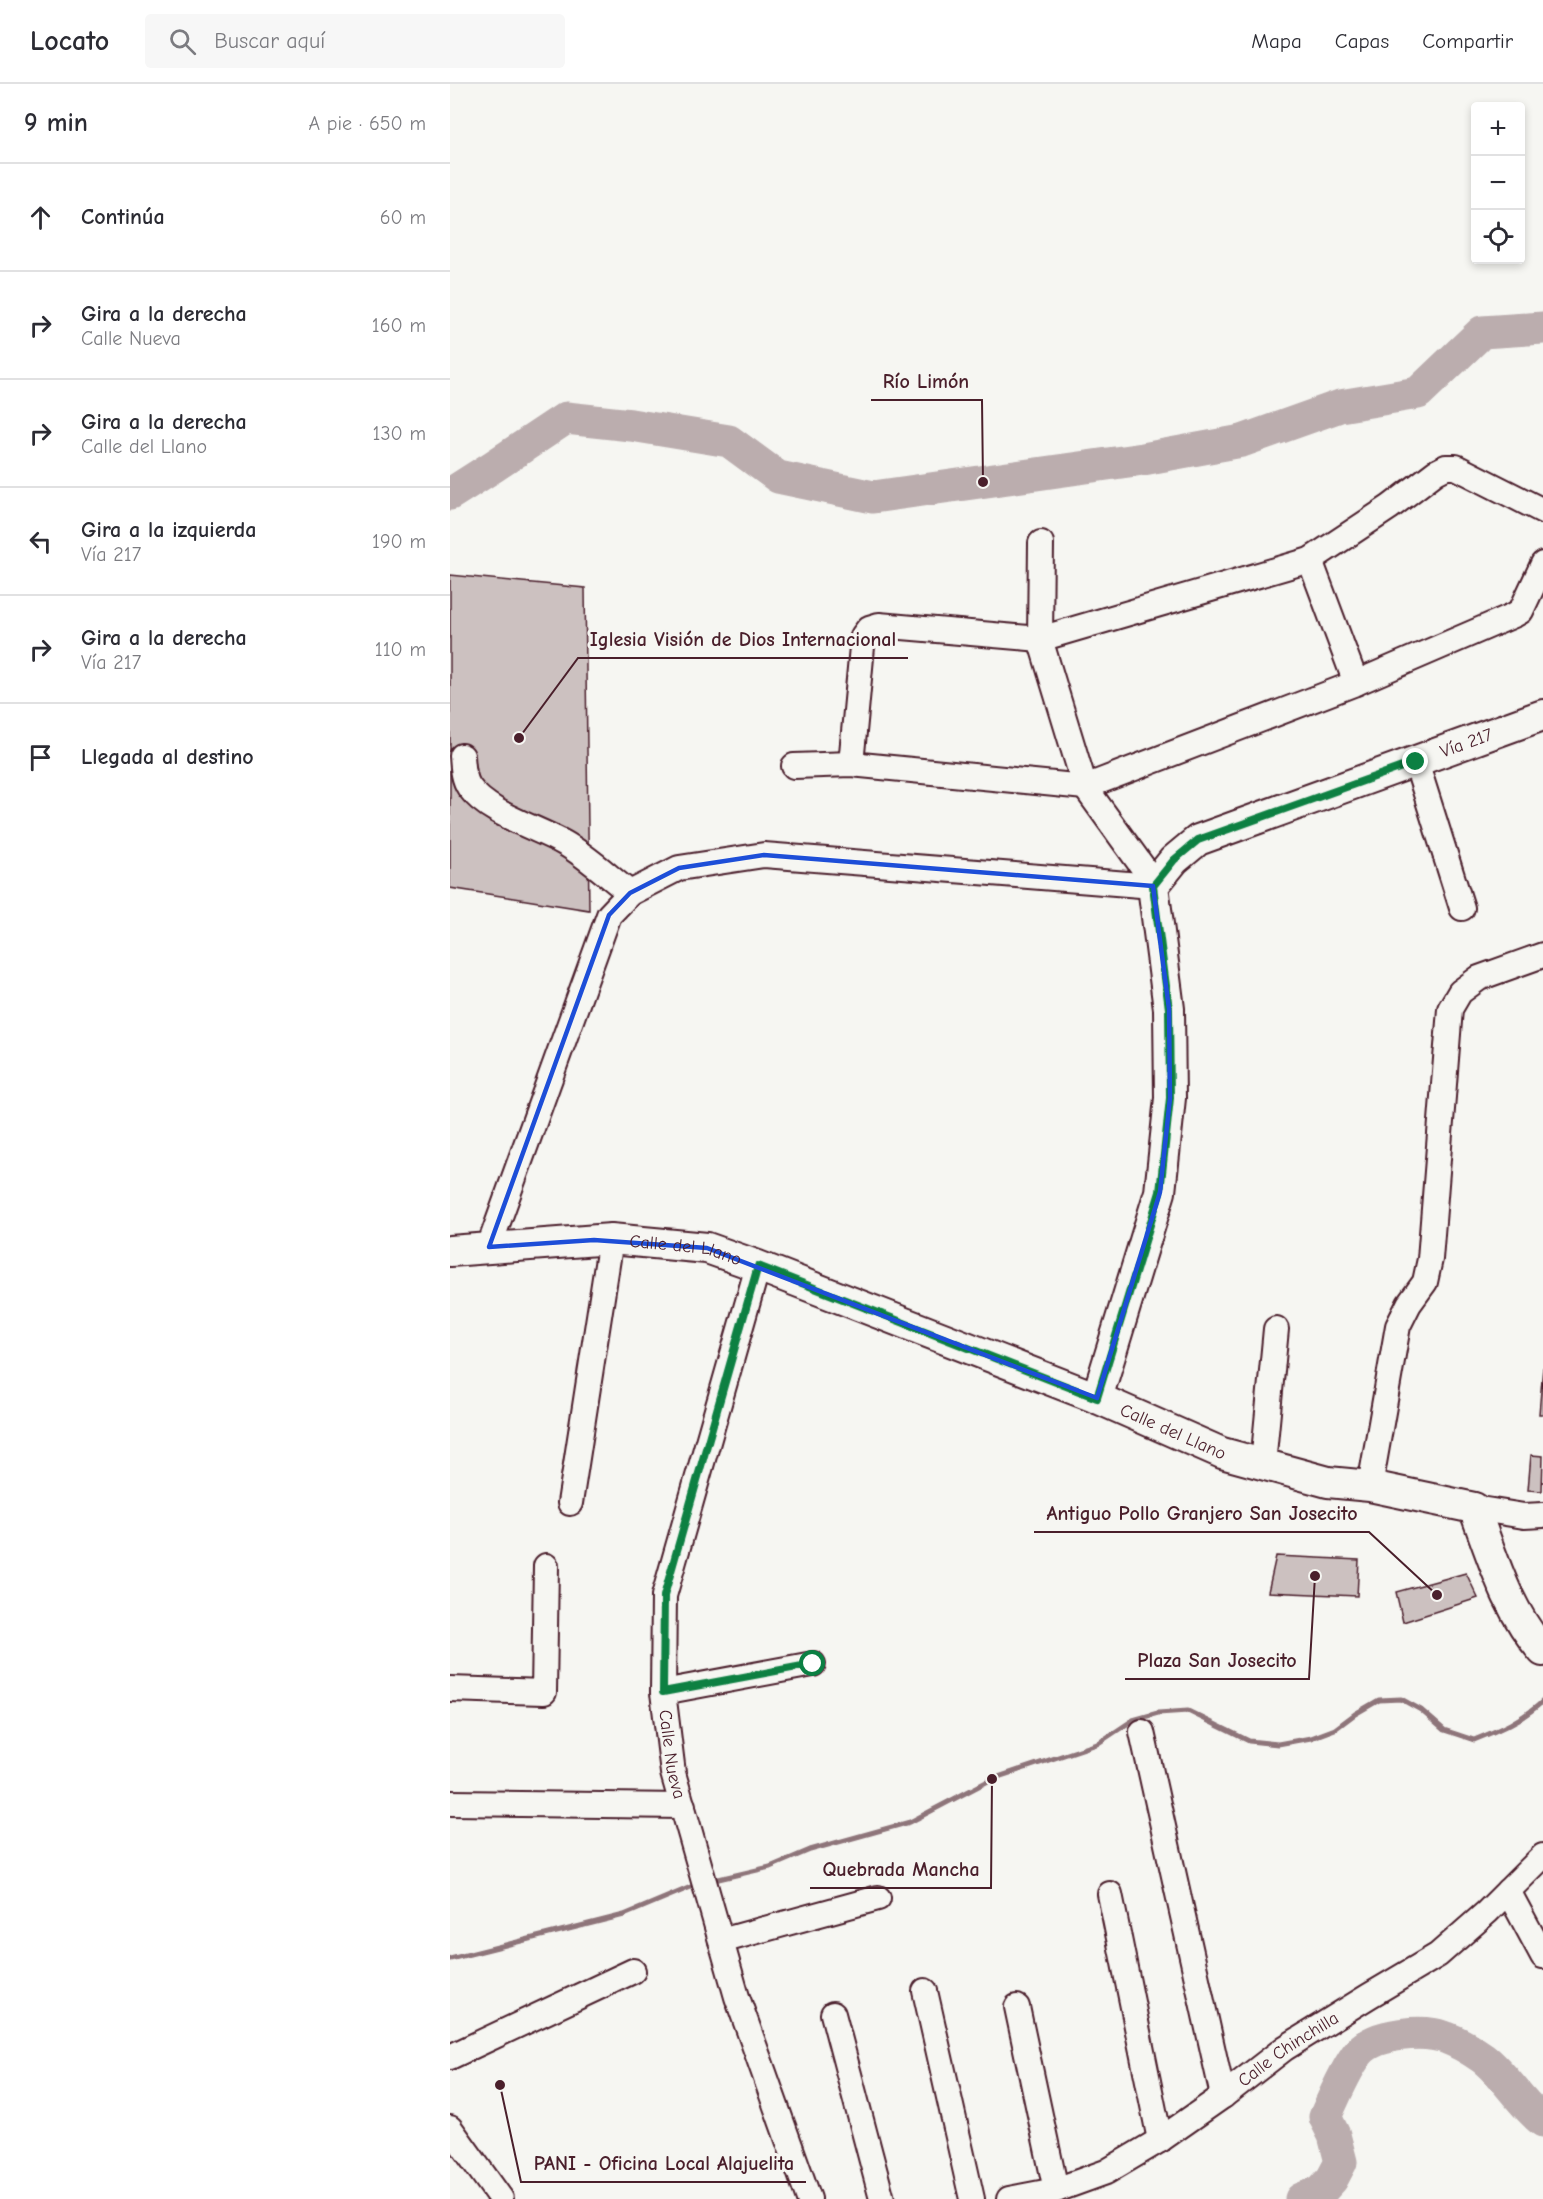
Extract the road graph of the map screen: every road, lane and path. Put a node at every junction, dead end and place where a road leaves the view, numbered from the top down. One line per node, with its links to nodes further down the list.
1 (1543, 511): 3 (street)
2 (1041, 543): 5 (street)
3 (1310, 560): 5 (street); 6 (street)
4 (1543, 564): 6 (street)
5 (1040, 639): 10 (street); 12 (street)
6 (1356, 683): 12 (street)
7 (1543, 715): 9 (main road, Vía 217)
8 (462, 756): 14 (street)
9 (1416, 762): 13 (main road, Vía 217); 15 (street)
10 (851, 764): 11 (street); 12 (street)
11 (794, 766)
12 (1085, 787): 13 (street)
13 (1153, 886): 14 (street); 22 (main road)
14 (630, 893): 18 (street)
15 (1462, 908)
16 (1543, 955): 24 (street)
17 (611, 1239): 18 (main road, Calle del Llano); 20 (main road, Calle del Llano); 25 (street)
18 (489, 1247): 19 (main road, Calle del Llano)
19 (450, 1251)
20 (758, 1266): 22 (main road, Calle del Llano); 32 (street, Calle Nueva)
21 (1276, 1329): 23 (street)
22 (1097, 1398): 23 (main road, Calle del Llano)
23 (1263, 1464): 24 (main road, Calle del Llano)
24 (1370, 1486): 26 (main road, Calle del Llano)
25 (570, 1503)
26 (1474, 1508): 27 (street); 29 (main road)
27 (1543, 1515)
28 (546, 1566): 31 (street)
29 (1543, 1651)
30 (813, 1664): 32 (street)
31 (450, 1689)
32 (663, 1692): 35 (street, Calle Nueva)
33 (1142, 1732): 47 (street)
34 (450, 1803): 35 (street)
35 (683, 1806): 40 (street, Calle Nueva)
36 (1543, 1856): 37 (street, Calle Chinchilla)
37 (1508, 1891): 41 (street); 47 (street, Calle Chinchilla)
38 (1110, 1894): 49 (street)
39 (878, 1898): 40 (street)
40 (721, 1941): 52 (street, Calle Nueva)
41 (1543, 1956)
42 (633, 1971): 46 (street)
43 (925, 1991): 54 (street)
44 (1017, 2007): 50 (street)
45 (833, 2013): 53 (street)
46 (450, 2057)
47 (1223, 2096): 49 (street, Calle Chinchilla)
48 (450, 2128): 51 (street)
49 (1160, 2140): 50 (street, Calle Chinchilla)
50 (1056, 2190): 55 (street, Calle Chinchilla)
51 (501, 2199)
52 (809, 2199)
53 (882, 2199)
54 (972, 2199)
55 (1009, 2199)

